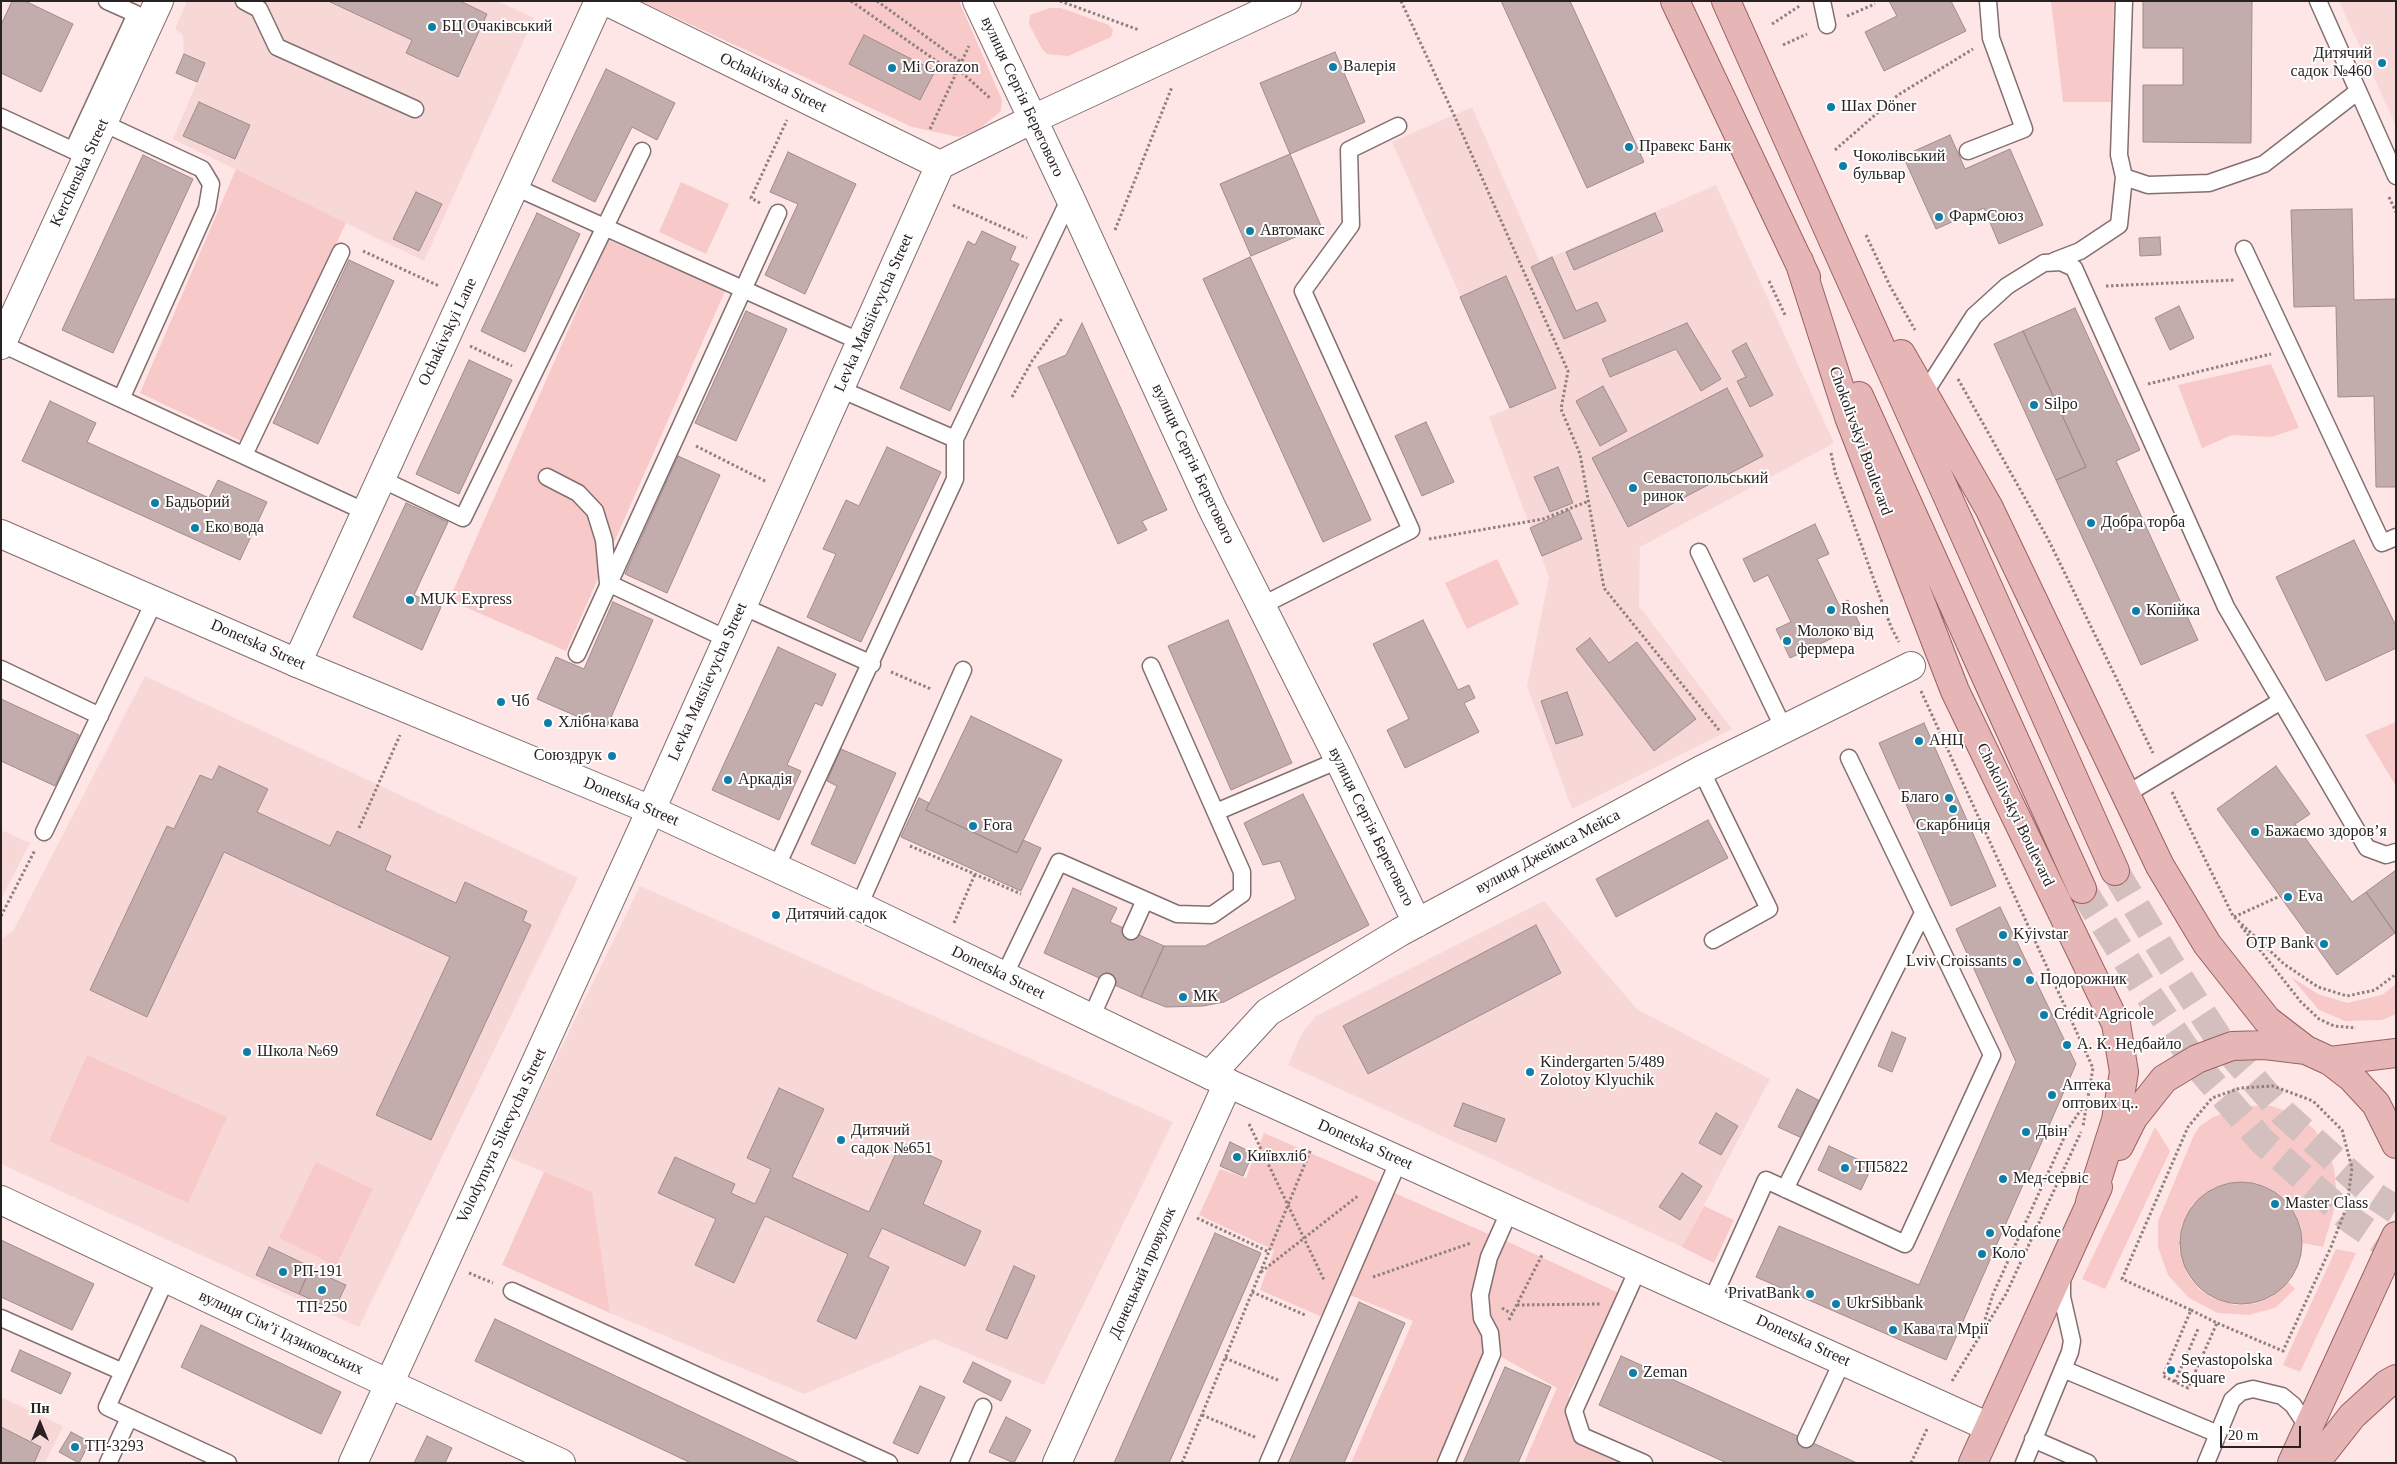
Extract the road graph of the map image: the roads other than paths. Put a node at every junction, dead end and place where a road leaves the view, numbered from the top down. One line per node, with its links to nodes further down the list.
1 (107, 1): 23 (lane)
2 (159, 1): 19 (street, Kerchenska Street)
3 (244, 1): 16 (lane)
4 (599, 1): 27 (street, Ochakivskyi Lane)
5 (606, 1): 24 (street, Ochakivska Street)
6 (977, 1): 18 (street, вулиця Сергія Берегового)
7 (1287, 1): 18 (street)
8 (1675, 1): 34 (main road, Chokolivskyi Boulevard)
9 (1726, 1): 31 (main road)
10 (1822, 1): 14 (lane)
11 (1988, 1): 22 (lane)
12 (2124, 1): 26 (lane)
13 (2318, 1): 15 (lane)
14 (1827, 26)
15 (2357, 92): 25 (lane); 26 (lane)
16 (415, 109)
17 (1, 117): 23 (lane)
18 (1031, 120): 24 (street); 28 (street, вулиця Сергія Берегового)
19 (103, 123): 23 (street, Kerchenska Street); 41 (lane)
20 (1398, 126): 53 (lane)
21 (642, 151): 30 (lane)
22 (1968, 151)
23 (80, 154): 38 (street, Kerchenska Street)
24 (940, 165): 37 (street, Levka Matsiievycha Street)
25 (2396, 176)
26 (2124, 177): 35 (lane)
27 (515, 187): 30 (lane); 45 (street, Ochakivskyi Lane)
28 (1070, 198): 42 (lane); 53 (street, вулиця Сергія Берегового)
29 (778, 213): 36 (lane)
30 (606, 228): 36 (lane); 45 (lane)
31 (1838, 249): 40 (main road); 74 (main road)
32 (2244, 249): 48 (lane)
33 (341, 252): 43 (lane)
34 (1799, 261): 75 (main road, Chokolivskyi Boulevard); 93 (main road, Chokolivskyi Boulevard)
35 (2053, 261): 40 (lane); 62 (lane)
36 (742, 288): 37 (lane); 50 (lane)
37 (861, 342): 39 (street, Levka Matsiievycha Street)
38 (2, 344): 41 (lane)
39 (840, 389): 42 (lane); 52 (street, Levka Matsiievycha Street)
40 (1924, 394): 68 (main road)
41 (121, 399): 43 (lane)
42 (955, 439): 57 (lane)
43 (244, 455): 46 (lane)
44 (547, 476): 50 (lane)
45 (381, 479): 46 (street, Ochakivskyi Lane)
46 (366, 512): 56 (street, Ochakivskyi Lane)
47 (1, 534): 51 (street, Donetska Street)
48 (2396, 537)
49 (1699, 552): 64 (lane)
50 (608, 583): 54 (lane); 55 (lane)
51 (155, 600): 56 (street, Donetska Street); 63 (lane)
52 (742, 606): 54 (street, Levka Matsiievycha Street); 57 (lane)
53 (1261, 606): 66 (street, вулиця Сергія Берегового)
54 (727, 639): 69 (street, Levka Matsiievycha Street)
55 (577, 654)
56 (297, 663): 69 (street, Donetska Street)
57 (872, 664): 73 (lane)
58 (1151, 666): 70 (lane)
59 (1911, 666): 64 (street, вулиця Джеймса Мейса)
60 (1, 669): 63 (lane)
61 (963, 670): 77 (lane)
62 (2281, 701): 68 (lane); 72 (lane)
63 (100, 716): 71 (lane)
64 (1784, 729): 67 (street, вулиця Джеймса Мейса)
65 (1849, 758): 78 (lane)
66 (1339, 760): 70 (lane); 79 (street, вулиця Сергія Берегового)
67 (1701, 770): 79 (street, вулиця Джеймса Мейса); 81 (lane)
68 (2125, 794): 85 (main road)
69 (651, 810): 73 (street, Donetska Street); 106 (street, Volodymyra Sikevycha Street)
70 (1216, 812): 76 (lane)
71 (44, 832)
72 (2396, 852)
73 (776, 868): 77 (street, Donetska Street)
74 (2116, 871)
75 (2082, 889)
76 (1145, 900): 80 (lane); 82 (lane)
77 (859, 906): 82 (street, Donetska Street)
78 (1923, 913): 91 (lane); 91 (lane)
79 (1417, 923): 88 (street, вулиця Джеймса Мейса)
80 (1130, 931)
81 (1713, 940)
82 (1004, 976): 84 (street, Donetska Street)
83 (1107, 982): 84 (lane)
84 (1091, 1018): 88 (street, Donetska Street)
85 (2306, 1050): 87 (main road); 93 (main road)
86 (2396, 1053): 87 (main road)
87 (2330, 1061): 89 (main road)
88 (1219, 1079): 90 (street, Donetska Street); 122 (street, Донецький провулок)
89 (2396, 1144)
90 (1399, 1160): 94 (street, Donetska Street); 123 (lane)
91 (1785, 1190): 100 (lane)
92 (1, 1200): 98 (street, вулиця Сімʼї Ідзиковських)
93 (2090, 1202): 96 (main road)
94 (1505, 1221): 97 (street, Donetska Street); 124 (lane)
95 (2396, 1236): 111 (main road)
96 (2063, 1263): 103 (lane); 109 (main road)
97 (1639, 1267): 100 (street, Donetska Street); 125 (lane)
98 (166, 1279): 104 (lane); 106 (street, вулиця Сімʼї Ідзиковських)
99 (512, 1291): 120 (lane)
100 (1712, 1300): 102 (street, Donetska Street)
101 (1, 1318): 104 (lane)
102 (1844, 1360): 109 (street, Donetska Street); 112 (lane)
103 (2063, 1369): 110 (lane); 113 (lane)
104 (123, 1372): 108 (lane)
105 (2396, 1379): 131 (main road)
106 (388, 1384): 118 (street, Volodymyra Sikevycha Street); 119 (street, вулиця Сімʼї Ідзиковських)
107 (983, 1407): 121 (lane)
108 (129, 1418): 114 (lane); 116 (lane)
109 (1989, 1427): 126 (main road)
110 (2218, 1434): 111 (lane); 129 (lane)
111 (2306, 1434): 130 (main road)
112 (1806, 1440)
113 (2033, 1440): 115 (lane); 127 (lane)
114 (202, 1457): 117 (lane)
115 (2067, 1459): 128 (lane)
116 (108, 1463)
117 (228, 1463)
118 (353, 1463)
119 (562, 1463)
120 (889, 1463)
121 (959, 1463)
122 (1057, 1463)
123 (1268, 1463)
124 (1446, 1463)
125 (1644, 1463)
126 (1973, 1463)
127 (2024, 1463)
128 (2088, 1463)
129 (2206, 1463)
130 (2292, 1463)
131 (2315, 1463)

